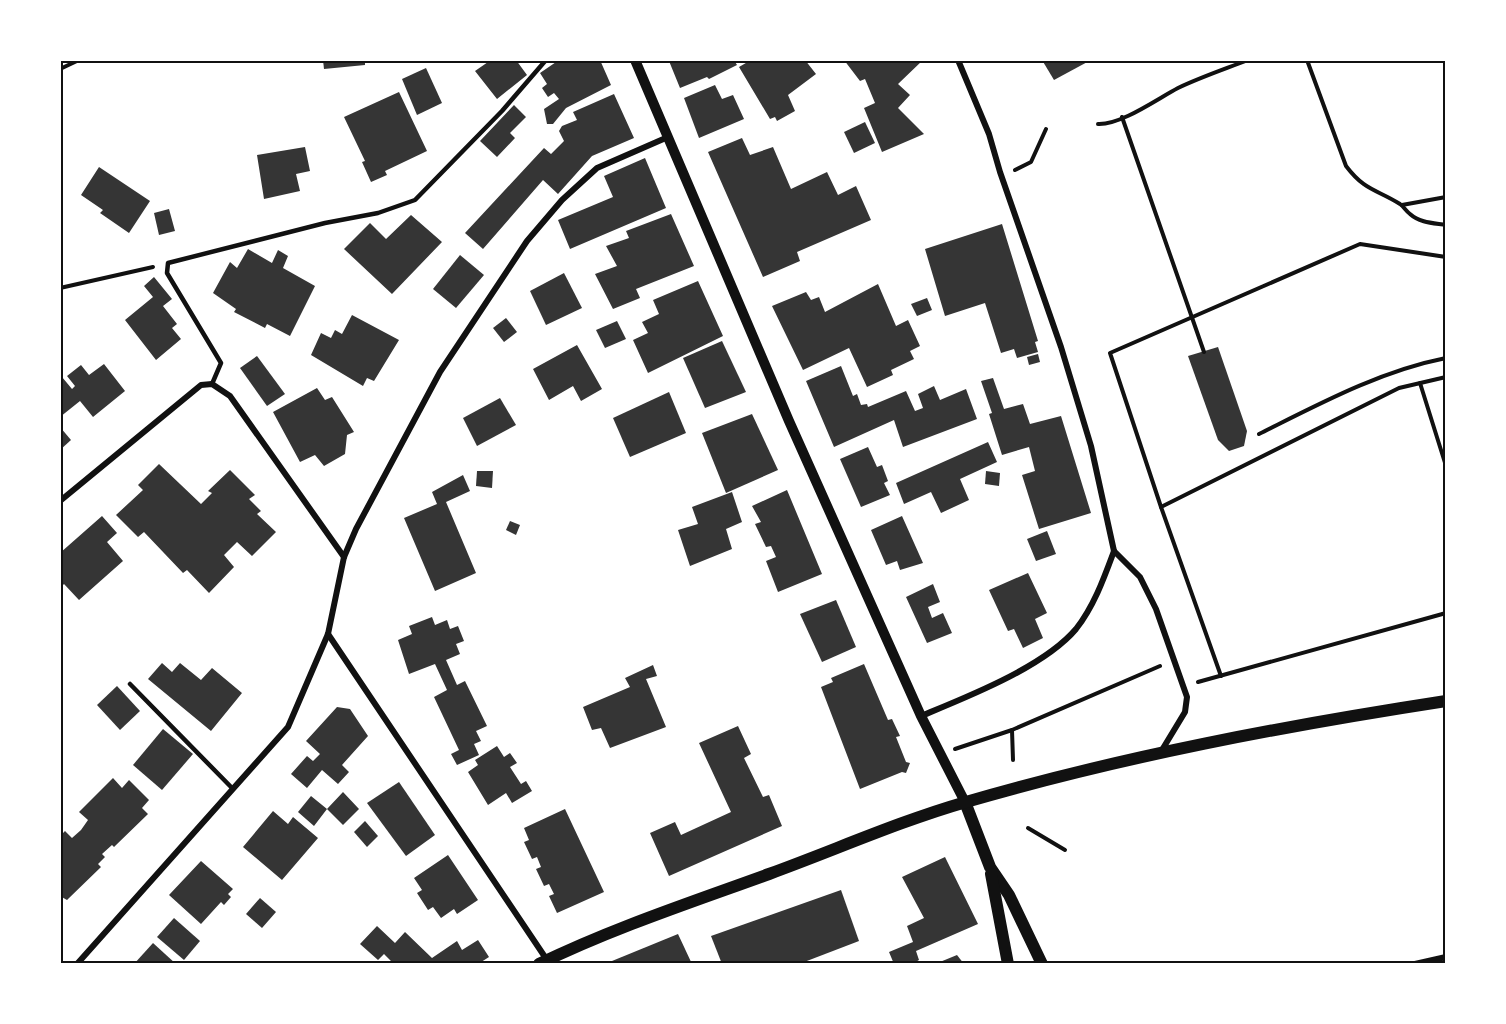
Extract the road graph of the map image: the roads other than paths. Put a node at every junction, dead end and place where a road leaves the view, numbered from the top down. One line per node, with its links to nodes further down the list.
1 (546, 60): 5 (lane)
2 (635, 60): 4 (street)
3 (958, 60): 7 (street)
4 (668, 137): 8 (street); 12 (street)
5 (212, 384): 6 (street); 8 (street)
6 (60, 501)
7 (1114, 551): 12 (street); 13 (street)
8 (344, 557): 9 (street)
9 (328, 634): 14 (street); 18 (street)
10 (130, 684): 14 (lane)
11 (1446, 701): 13 (main road)
12 (921, 716): 15 (street)
13 (1161, 751): 15 (main road)
14 (233, 789): 19 (street)
15 (965, 802): 16 (main road); 18 (main road)
16 (990, 867): 20 (main road); 21 (main road)
17 (1446, 957): 22 (street)
18 (543, 962)
19 (77, 964)
20 (1008, 964)
21 (1042, 964)
22 (1415, 964)

